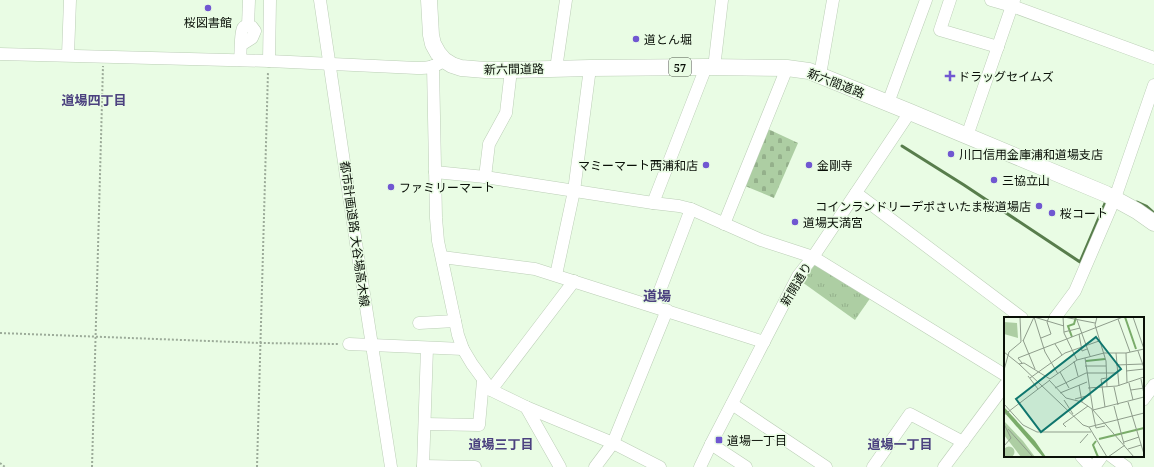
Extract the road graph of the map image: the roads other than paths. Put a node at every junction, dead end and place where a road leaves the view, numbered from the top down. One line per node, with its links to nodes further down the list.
1 (70, 0): 15 (street)
2 (249, 0): 17 (street)
3 (270, 0): 18 (street)
4 (320, 0): 20 (street, 都市計画道路 大谷場高木線)
5 (429, 0): 19 (main road)
6 (566, 0): 24 (street)
7 (722, 0): 21 (street)
8 (833, 0): 26 (street)
9 (926, 0): 28 (street)
10 (950, 0): 13 (street)
11 (991, 0): 12 (street)
12 (1013, 3): 13 (street); 16 (street)
13 (998, 47): 30 (street)
14 (0, 54): 15 (street)
15 (68, 55): 17 (street)
16 (1154, 58)
17 (240, 60): 18 (street)
18 (268, 61): 20 (street)
19 (439, 63): 20 (street); 25 (main road, 新六間道路 / 57); 31 (street)
20 (330, 64): 52 (street, 都市計画道路 大谷場高木線)
21 (710, 67): 22 (main road, 新六間道路 / 57); 23 (main road, 新六間道路 / 57); 36 (street)
22 (590, 68): 24 (main road, 新六間道路 / 57); 33 (street)
23 (787, 68): 26 (main road, 新六間道路 / 57); 39 (street)
24 (556, 69): 25 (main road, 新六間道路 / 57)
25 (511, 70): 32 (street)
26 (820, 75): 28 (main road, 新六間道路 / 57)
27 (1154, 85): 35 (street)
28 (888, 104): 29 (main road, 新六間道路 / 57)
29 (910, 112): 30 (main road, 新六間道路 / 57); 34 (street, 新開通り)
30 (967, 136): 35 (main road, 新六間道路 / 57)
31 (436, 172): 32 (street); 40 (street)
32 (485, 177): 33 (street)
33 (574, 191): 36 (street); 42 (street)
34 (856, 193): 41 (street, 新開通り); 46 (street)
35 (1115, 198): 38 (main road, 新六間道路 / 57); 47 (street)
36 (653, 203): 37 (street)
37 (691, 209): 39 (street); 44 (street)
38 (1154, 223)
39 (724, 224): 41 (street)
40 (442, 257): 42 (street); 48 (street)
41 (813, 257): 50 (street, 新開通り); 55 (street)
42 (556, 275): 43 (street)
43 (574, 281): 44 (street); 57 (street)
44 (654, 306): 45 (street)
45 (667, 310): 50 (street); 64 (street)
46 (1021, 317)
47 (1056, 317)
48 (455, 321): 49 (street); 54 (street)
49 (419, 323)
50 (764, 342): 60 (street, 新開通り)
51 (349, 344): 52 (street)
52 (372, 345): 53 (street); 69 (street, 都市計画道路 大谷場高木線)
53 (427, 348): 54 (street); 62 (street)
54 (463, 349): 57 (street)
55 (1004, 374)
56 (1154, 385): 59 (street)
57 (487, 386): 61 (street); 62 (street)
58 (1004, 386): 63 (street)
59 (1147, 400)
60 (732, 404): 65 (street, 新開通り); 77 (street)
61 (526, 407): 64 (street); 72 (street)
62 (425, 424): 70 (street)
63 (963, 442): 78 (street); 79 (street)
64 (613, 443): 73 (street); 74 (street)
65 (711, 444): 75 (street, 新開通り); 76 (street)
66 (1082, 457): 80 (street)
67 (1101, 457): 81 (street)
68 (1112, 457): 82 (street)
69 (391, 467)
70 (423, 467): 71 (street)
71 (475, 467)
72 (560, 467)
73 (595, 467)
74 (660, 467)
75 (700, 467)
76 (746, 467)
77 (826, 467)
78 (873, 467)
79 (944, 467)
80 (1091, 467)
81 (1094, 467)
82 (1126, 467)

